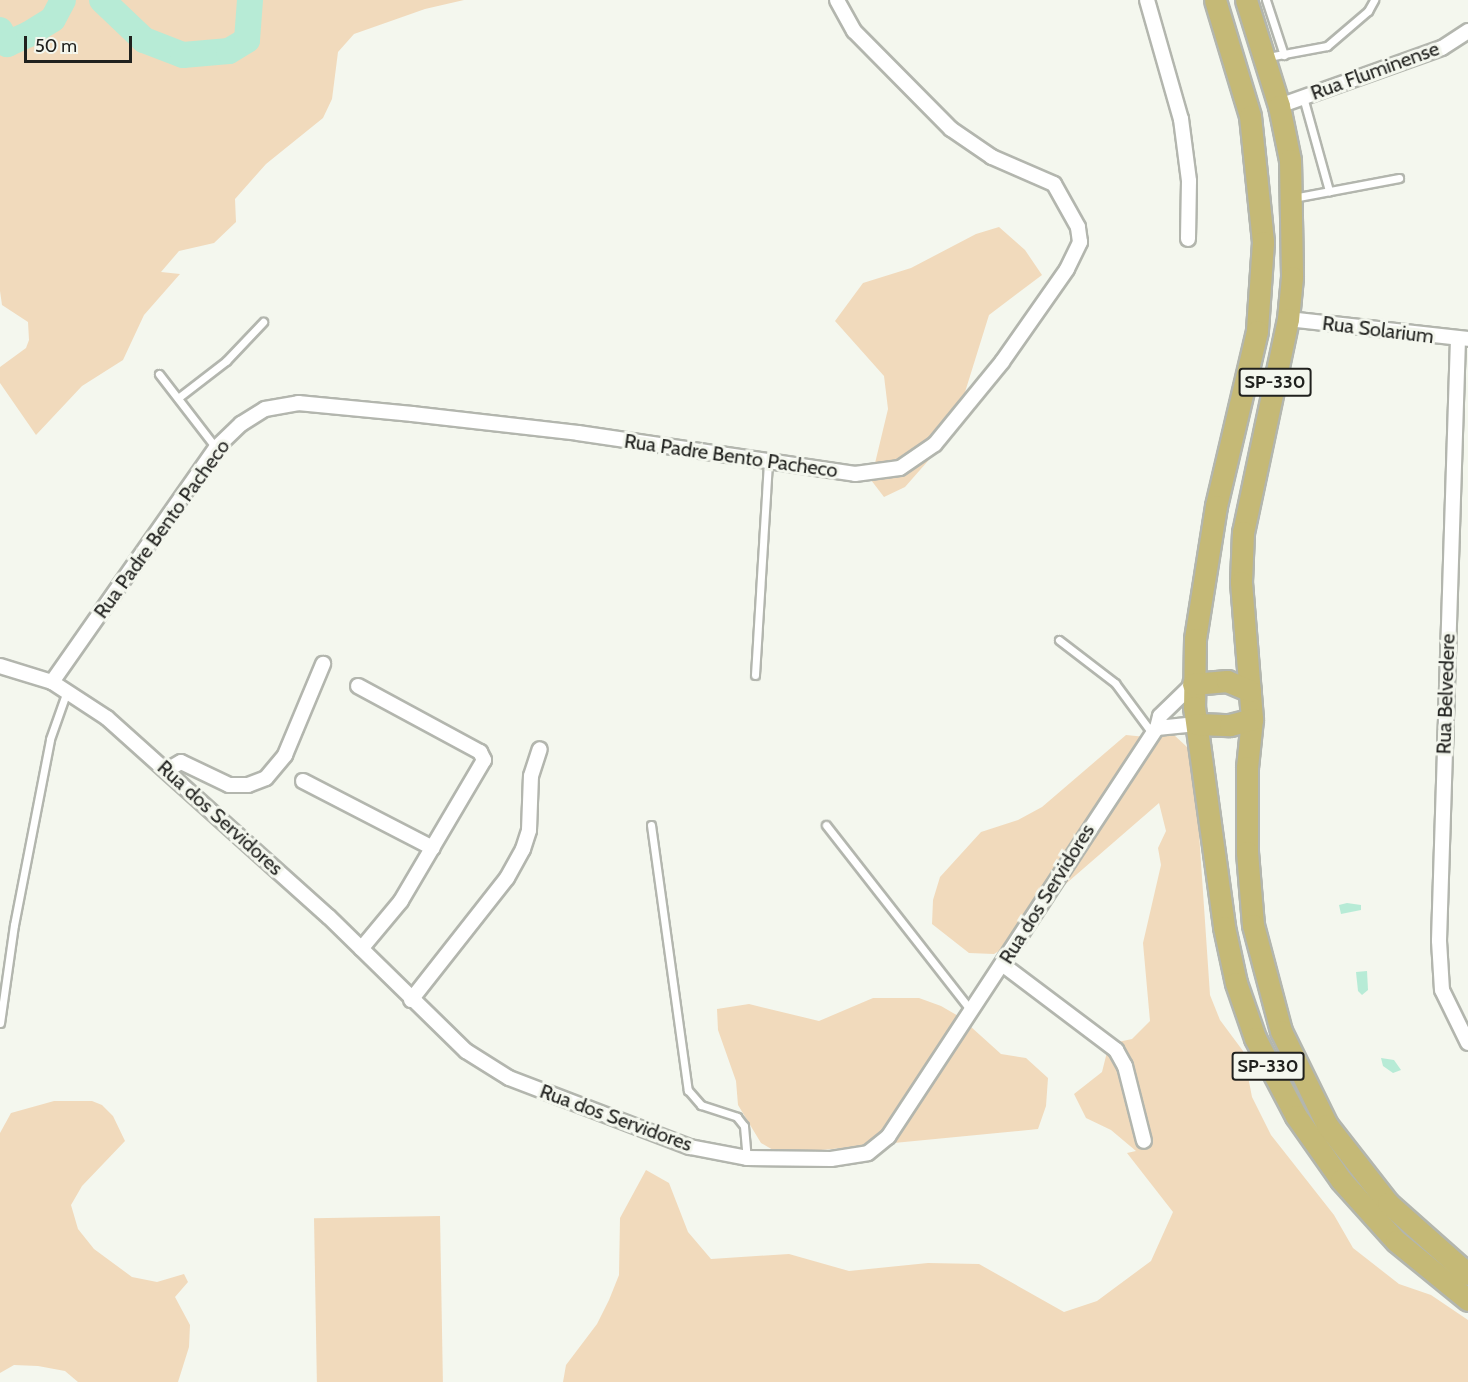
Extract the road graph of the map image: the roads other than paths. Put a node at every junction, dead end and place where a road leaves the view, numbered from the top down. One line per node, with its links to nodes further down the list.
1 (837, 0): 21 (street, Rua Padre Bento Pacheco)
2 (1148, 0): 14 (street)
3 (1215, 0): 27 (main road, SP-330)
4 (1246, 0): 8 (main road, SP-330)
5 (1266, 0): 8 (lane)
6 (1374, 0): 8 (lane)
7 (1468, 31): 9 (street, Rua Fluminense)
8 (1274, 56): 10 (main road, SP-330)
9 (1303, 97): 10 (street, Rua Fluminense); 12 (lane)
10 (1279, 106): 13 (main road, SP-330)
11 (1399, 178): 12 (lane)
12 (1329, 191): 13 (lane)
13 (1291, 198): 15 (main road, SP-330)
14 (1188, 239)
15 (1288, 319): 17 (street, Rua Solarium); 30 (main road, SP-330)
16 (263, 322): 19 (lane)
17 (1463, 339): 45 (street, Rua Belvedere)
18 (159, 374): 19 (lane)
19 (177, 398): 20 (lane)
20 (216, 448): 21 (street, Rua Padre Bento Pacheco); 26 (street, Rua Padre Bento Pacheco)
21 (768, 462): 25 (lane)
22 (1059, 640): 33 (lane)
23 (323, 664): 35 (street)
24 (0, 666): 26 (street, Rua dos Servidores)
25 (755, 675)
26 (52, 682): 29 (street, Rua dos Servidores)
27 (1193, 684): 30 (main road); 32 (main road, SP-330); 33 (street, Rua dos Servidores)
28 (358, 686): 39 (street)
29 (67, 691): 35 (street, Rua dos Servidores); 44 (lane)
30 (1250, 691): 31 (main road, SP-330)
31 (1252, 719): 32 (main road); 48 (main road, SP-330)
32 (1197, 724): 33 (street); 49 (main road, SP-330)
33 (1154, 730): 41 (street, Rua dos Servidores)
34 (540, 749): 42 (street)
35 (167, 770): 40 (street, Rua dos Servidores)
36 (303, 781): 39 (street)
37 (651, 825): 47 (lane)
38 (826, 825): 43 (lane)
39 (432, 848): 40 (street)
40 (361, 949): 42 (street, Rua dos Servidores)
41 (1002, 964): 43 (street, Rua dos Servidores); 46 (street)
42 (411, 1000): 47 (street, Rua dos Servidores)
43 (972, 1012): 47 (street, Rua dos Servidores)
44 (0, 1023)
45 (1468, 1043)
46 (1143, 1141)
47 (747, 1158)
48 (1468, 1274)
49 (1468, 1300)

